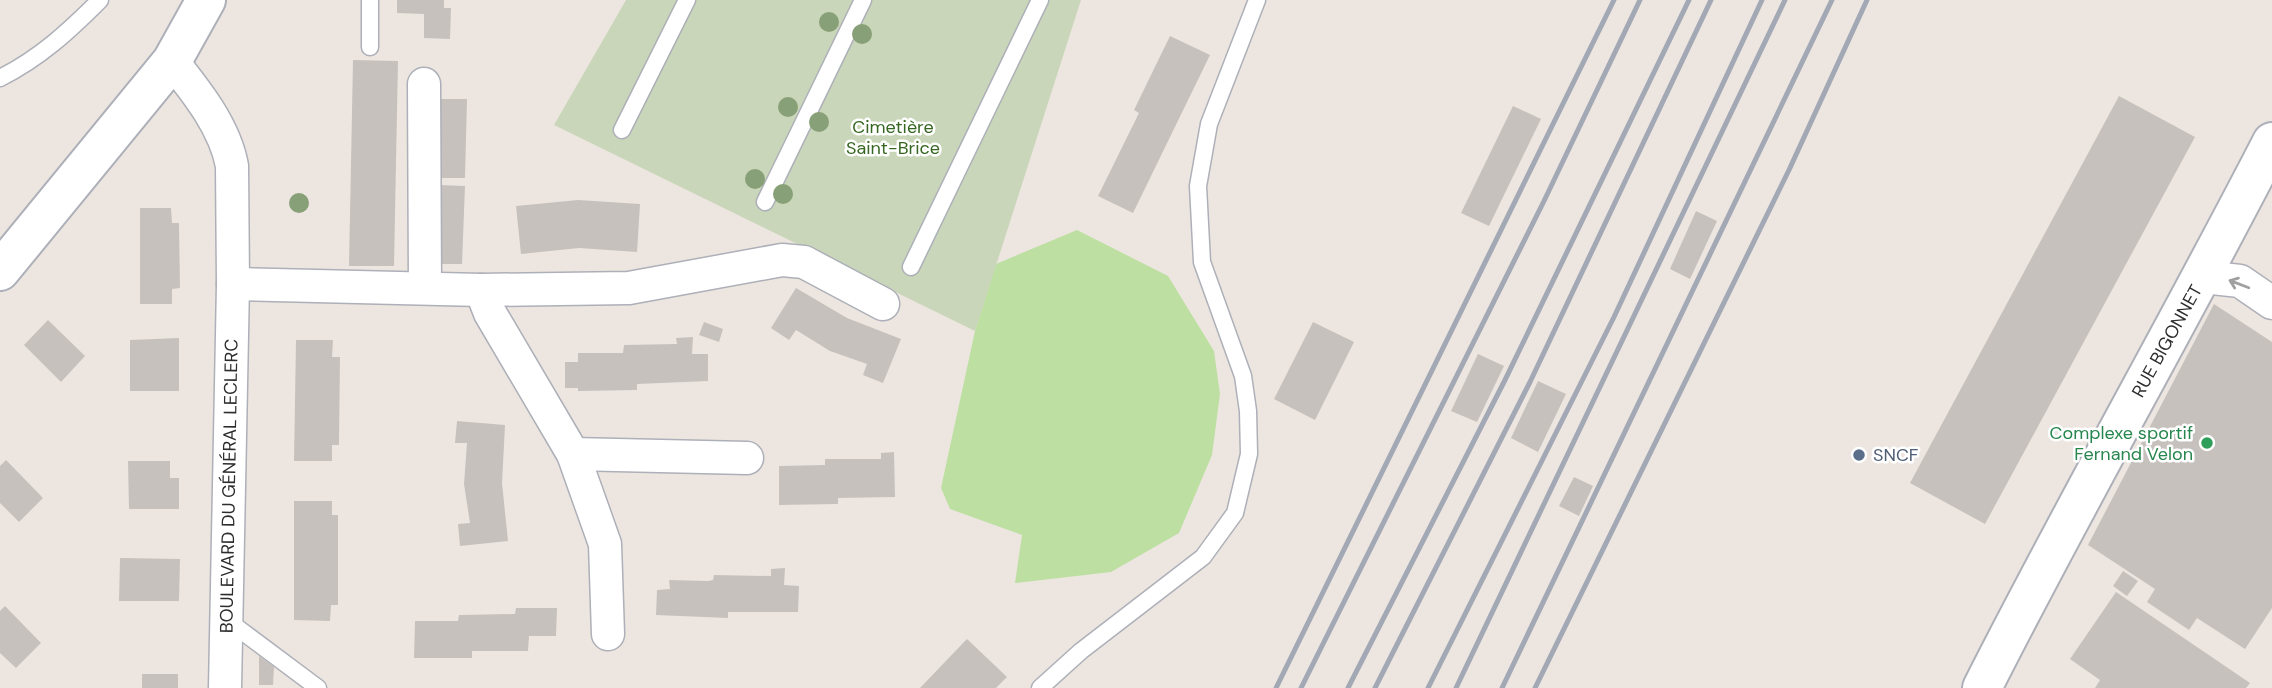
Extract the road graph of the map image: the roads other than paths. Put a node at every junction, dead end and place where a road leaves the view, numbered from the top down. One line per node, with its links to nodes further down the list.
1 (100, 0): 10 (lane)
2 (206, 0): 9 (street)
3 (370, 0): 8 (lane)
4 (687, 0): 12 (lane)
5 (863, 0): 14 (lane)
6 (1040, 0): 15 (lane)
7 (1257, 0): 30 (lane)
8 (370, 47)
9 (172, 61): 16 (street); 18 (street, BOULEVARD DU GÉNÉRAL LECLERC)
10 (0, 78)
11 (424, 84): 19 (street)
12 (622, 130)
13 (2272, 142): 17 (street, RUE BIGONNET)
14 (765, 202)
15 (911, 267)
16 (0, 271)
17 (2203, 277): 21 (street, one-way to 17); 25 (street, RUE BIGONNET)
18 (233, 284): 19 (street); 26 (street, BOULEVARD DU GÉNÉRAL LECLERC)
19 (425, 287): 20 (street)
20 (481, 290): 22 (street); 23 (street)
21 (2272, 303)
22 (883, 304)
23 (573, 454): 24 (street); 27 (street)
24 (747, 458)
25 (2048, 558): 31 (street, RUE BIGONNET); 32 (street)
26 (225, 618): 28 (street, BOULEVARD DU GÉNÉRAL LECLERC); 29 (lane)
27 (608, 634)
28 (225, 688)
29 (318, 688)
30 (1040, 688)
31 (1982, 688)
32 (2016, 688)

